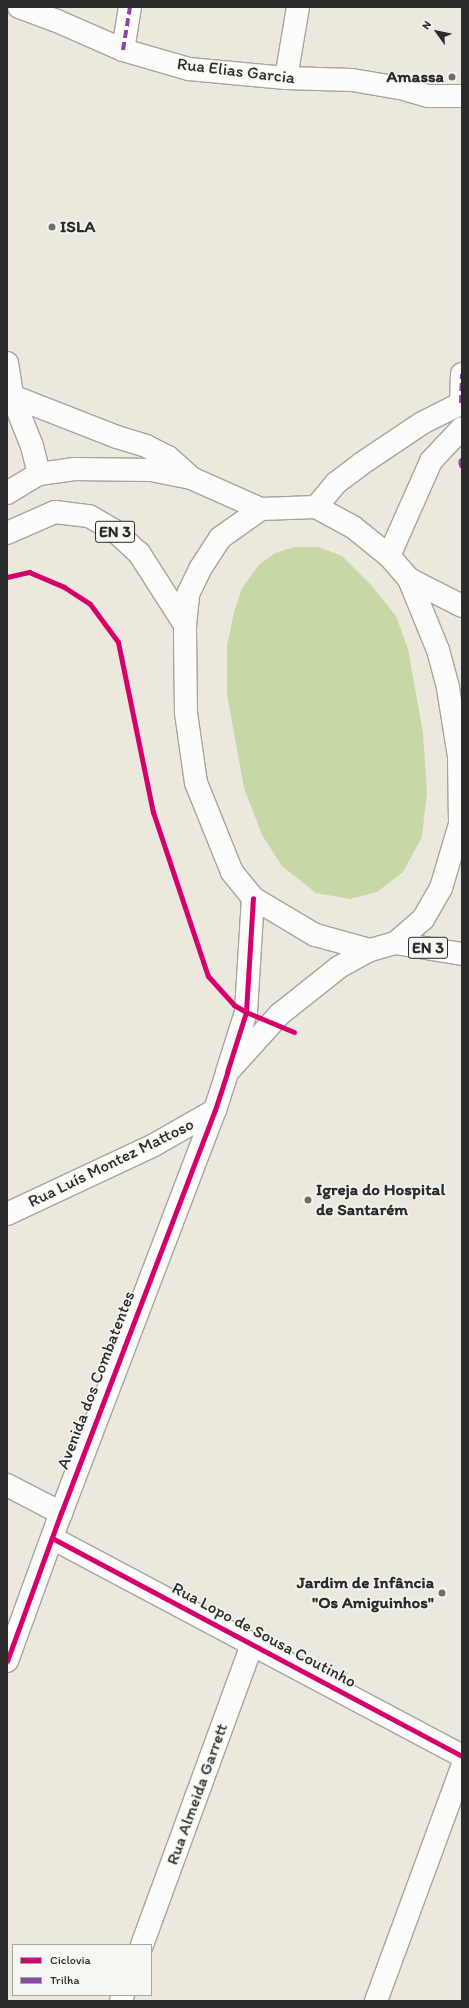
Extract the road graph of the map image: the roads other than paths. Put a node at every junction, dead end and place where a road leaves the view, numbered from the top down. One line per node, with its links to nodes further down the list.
1 (19, 7): 4 (street, Rua Elias Garcia)
2 (130, 7): 4 (street)
3 (298, 7): 5 (street)
4 (123, 50): 5 (street, Rua Elias Garcia)
5 (286, 78): 6 (street, Rua Elias Garcia)
6 (462, 96)
7 (7, 363): 9 (street)
8 (462, 374): 10 (street)
9 (10, 395): 12 (street); 13 (street)
10 (461, 403): 15 (street)
11 (462, 428): 18 (street)
12 (39, 474): 13 (street, EN 3); 14 (street, EN 3)
13 (191, 478): 16 (street, EN 3)
14 (7, 493)
15 (316, 507): 16 (street, EN 3); 18 (street, EN 3)
16 (261, 509): 21 (street)
17 (7, 533): 21 (street, EN 3)
18 (389, 556): 19 (street, EN 3)
19 (409, 580): 20 (street); 22 (street, EN 3)
20 (462, 606)
21 (185, 625): 24 (street)
22 (461, 748): 23 (street, EN 3)
23 (461, 825): 25 (street, EN 3)
24 (253, 898): 26 (street); 28 (street, Avenida dos Combatentes)
25 (395, 942): 26 (street, EN 3); 27 (street, EN 3)
26 (370, 950): 28 (street)
27 (462, 954)
28 (227, 1072): 29 (street, Avenida dos Combatentes)
29 (215, 1110): 30 (street, Rua Luís Montez Mattoso); 32 (street, Avenida dos Combatentes)
30 (7, 1214)
31 (7, 1485): 32 (street)
32 (61, 1513): 33 (street, Avenida dos Combatentes)
33 (52, 1538): 34 (street, Rua Lopo de Sousa Coutinho); 35 (street, Avenida dos Combatentes)
34 (252, 1644): 36 (street, Rua Lopo de Sousa Coutinho); 38 (street, Rua Almeida Garrett)
35 (7, 1661)
36 (462, 1756)
37 (462, 1767): 39 (street)
38 (142, 1944)
39 (376, 2001)

